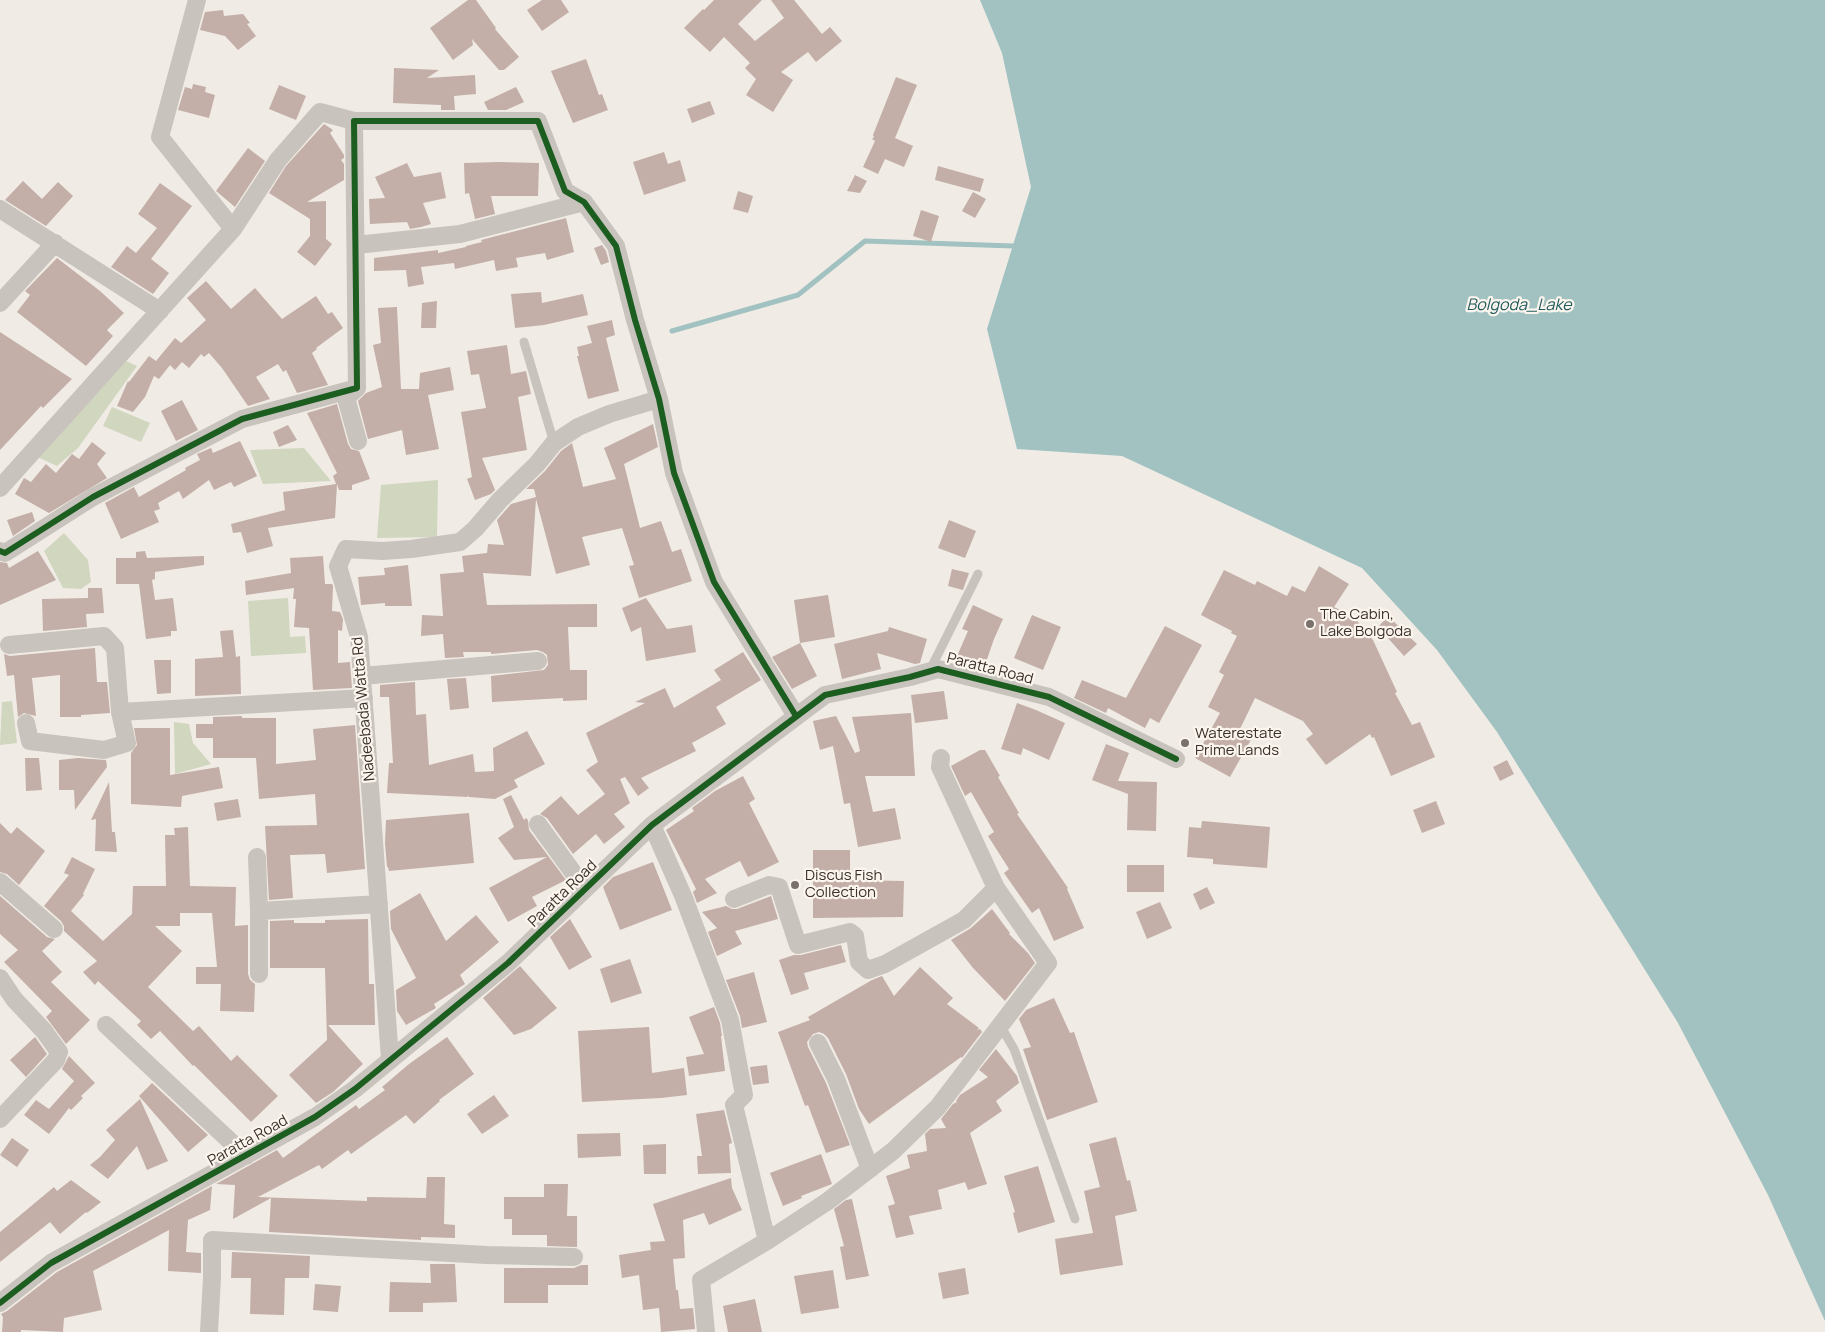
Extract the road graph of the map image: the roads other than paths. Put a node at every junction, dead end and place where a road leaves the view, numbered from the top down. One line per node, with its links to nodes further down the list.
1 (197, 0): 5 (street)
2 (354, 121): 3 (street); 5 (street); 7 (street)
3 (584, 202): 7 (street); 12 (street)
4 (0, 209): 6 (street)
5 (234, 229): 9 (street)
6 (55, 243): 8 (street); 9 (street)
7 (356, 245): 11 (street)
8 (0, 303)
9 (160, 310): 15 (street)
10 (524, 342): 14 (lane)
11 (357, 388): 13 (street); 16 (street)
12 (659, 399): 14 (street, Nadeebada Watta Rd); 24 (street)
13 (358, 440)
14 (554, 443): 21 (street, Nadeebada Watta Rd)
15 (0, 488)
16 (0, 551)
17 (978, 574): 20 (lane)
18 (9, 645): 23 (street)
19 (538, 661): 21 (street)
20 (929, 672): 24 (street, Paratta Road); 27 (street, Paratta Road)
21 (362, 676): 22 (street, Nadeebada Watta Rd)
22 (364, 698): 23 (street); 35 (street, Nadeebada Watta Rd)
23 (120, 712): 25 (street)
24 (796, 716): 29 (street, Paratta Road)
25 (26, 722)
26 (941, 758): 32 (street)
27 (1176, 759)
28 (538, 824): 33 (street)
29 (652, 825): 33 (street, Paratta Road); 48 (street)
30 (257, 857): 36 (street)
31 (0, 882): 37 (street)
32 (996, 888): 34 (street); 41 (street)
33 (585, 889): 43 (street, Paratta Road)
34 (734, 898)
35 (379, 904): 36 (street); 43 (street, Nadeebada Watta Rd)
36 (259, 911): 38 (street)
37 (54, 930)
38 (259, 974)
39 (0, 978): 44 (street)
40 (106, 1025): 45 (street)
41 (1000, 1025): 46 (street); 47 (lane)
42 (818, 1043): 46 (street)
43 (390, 1059): 45 (street, Paratta Road)
44 (0, 1119)
45 (246, 1156): 50 (street, Paratta Road)
46 (870, 1169): 48 (street)
47 (1075, 1219)
48 (767, 1241): 52 (street)
49 (574, 1257): 51 (street)
50 (0, 1303)
51 (209, 1332)
52 (706, 1332)

